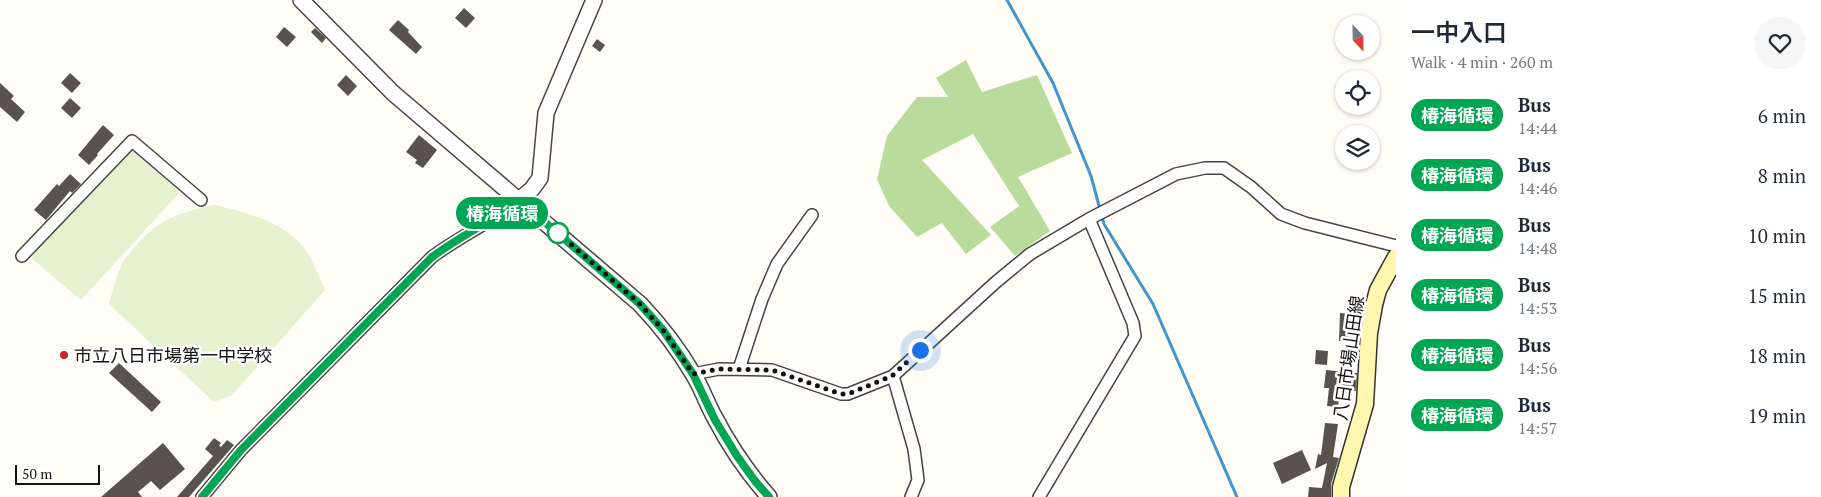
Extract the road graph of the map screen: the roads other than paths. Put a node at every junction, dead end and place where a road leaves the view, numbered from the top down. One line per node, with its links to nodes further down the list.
1 (302, 0): 4 (street)
2 (594, 0): 4 (street)
3 (201, 200): 8 (street)
4 (519, 200): 11 (street); 13 (street)
5 (812, 214): 10 (street)
6 (1089, 219): 7 (street); 12 (street); 16 (street)
7 (1396, 246)
8 (22, 256)
9 (1396, 257): 17 (main road, 八日市場山田線)
10 (739, 369): 11 (street); 12 (street)
11 (693, 374): 14 (street)
12 (892, 376): 15 (street)
13 (202, 497)
14 (769, 497)
15 (911, 497)
16 (1039, 497)
17 (1341, 497)

